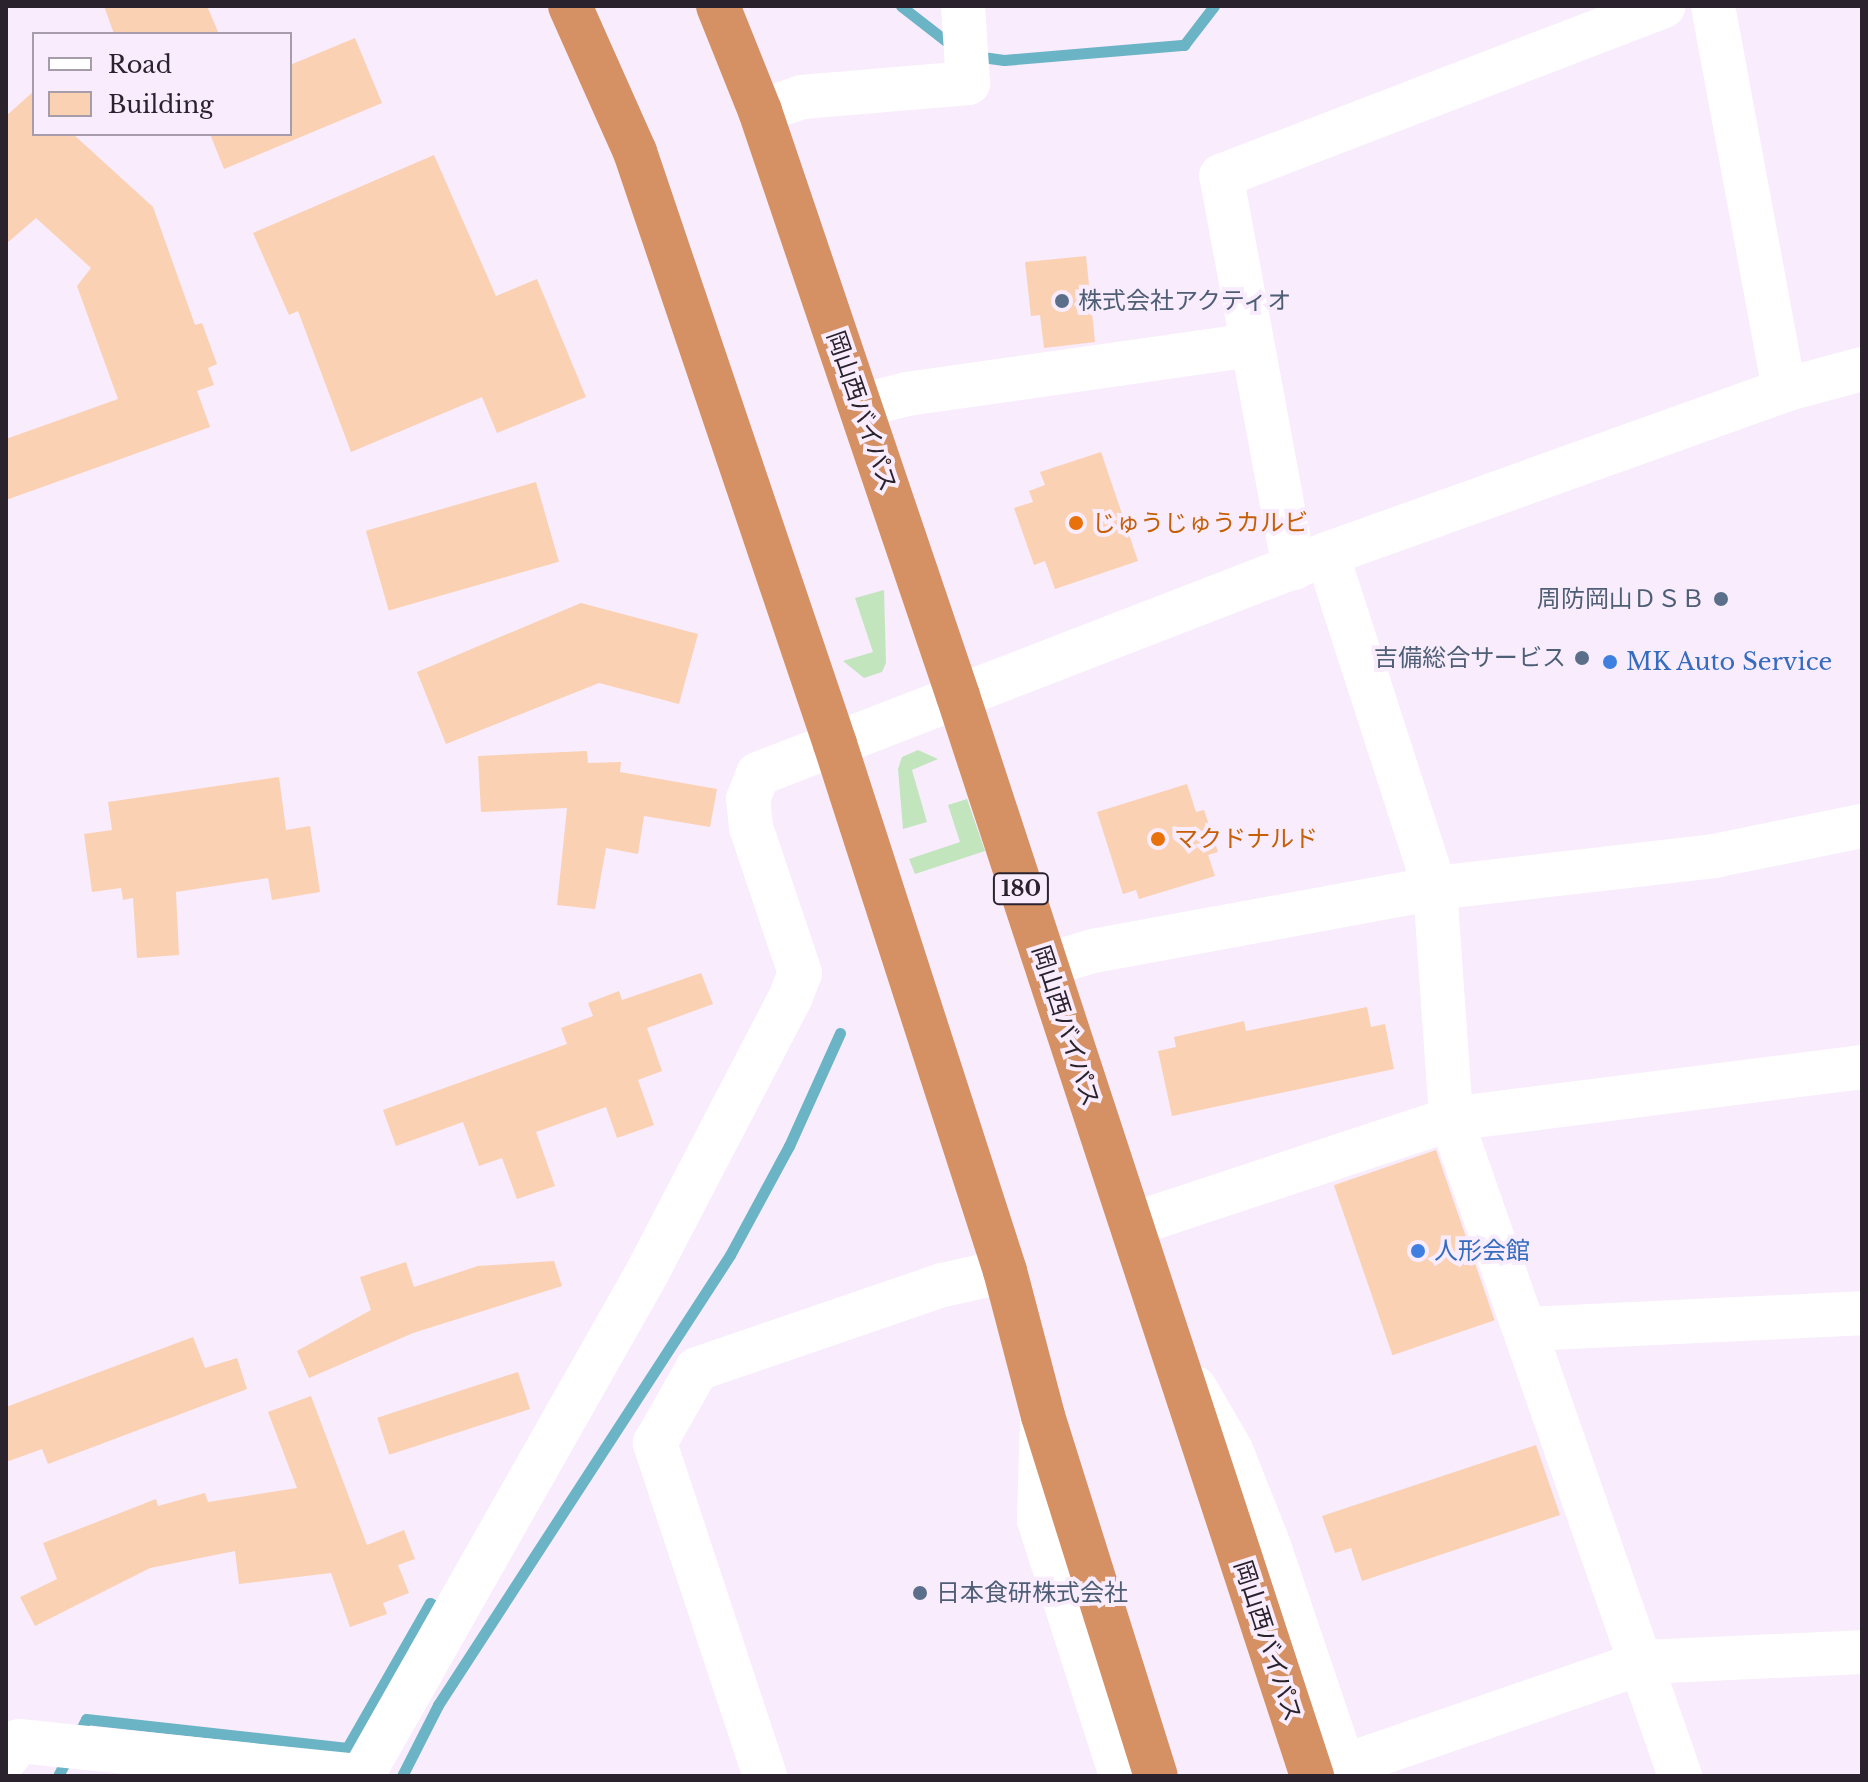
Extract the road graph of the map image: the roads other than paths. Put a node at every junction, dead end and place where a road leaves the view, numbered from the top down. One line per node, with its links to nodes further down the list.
1 (570, 6): 13 (highway)
2 (718, 6): 6 (highway, 岡山西バイパス / 180)
3 (1664, 6): 7 (street)
4 (1713, 6): 9 (street)
5 (965, 38): 6 (street)
6 (760, 111): 10 (highway, 岡山西バイパス / 180)
7 (1252, 345): 10 (street); 11 (street)
8 (1862, 369): 9 (street)
9 (1784, 390): 11 (street)
10 (860, 406): 12 (highway, 岡山西バイパス / 180)
11 (1310, 561): 12 (street); 15 (street)
12 (958, 696): 13 (street); 16 (highway, 岡山西バイパス / 180)
13 (835, 744): 20 (highway); 29 (street)
14 (1862, 826): 15 (street)
15 (1435, 888): 16 (street); 18 (street)
16 (1046, 965): 19 (highway, 岡山西バイパス / 180)
17 (1862, 1067): 18 (street)
18 (1451, 1119): 19 (street); 22 (street)
19 (1131, 1225): 27 (highway, 岡山西バイパス / 180)
20 (1005, 1271): 23 (highway); 30 (street)
21 (1862, 1313): 22 (street)
22 (1528, 1329): 25 (street)
23 (1043, 1416): 31 (street); 32 (highway)
24 (1862, 1652): 25 (street)
25 (1644, 1662): 27 (street); 33 (street)
26 (6, 1758): 28 (street)
27 (1334, 1773)
28 (355, 1776)
29 (362, 1776)
30 (765, 1776)
31 (1121, 1776)
32 (1156, 1776)
33 (1680, 1776)

